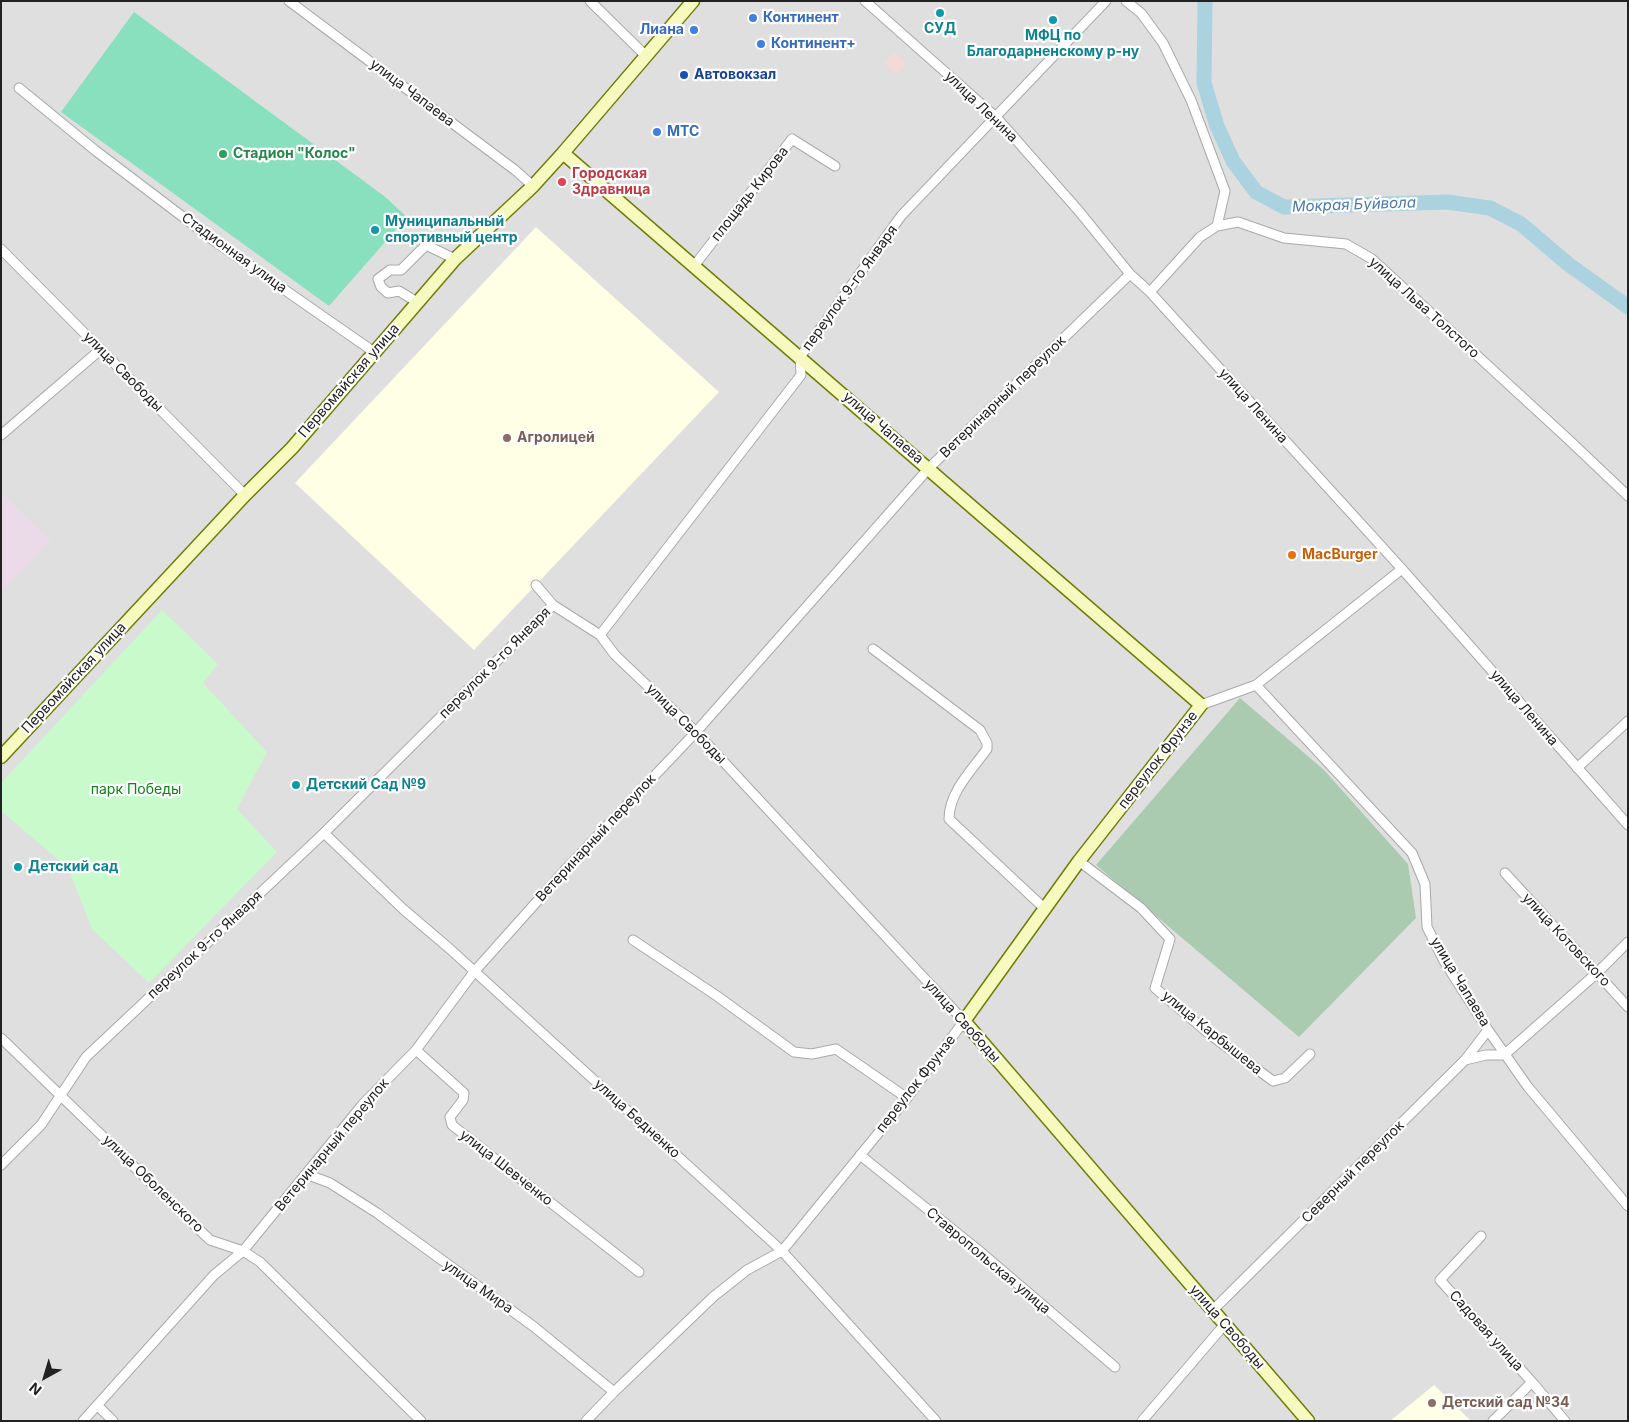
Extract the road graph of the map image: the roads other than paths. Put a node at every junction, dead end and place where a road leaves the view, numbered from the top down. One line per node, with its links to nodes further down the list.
1 (289, 1): 12 (street, улица Чапаева)
2 (590, 1): 7 (street)
3 (693, 1): 7 (main road, Первомайская улица)
4 (865, 1): 9 (street, улица Ленина)
5 (1106, 1): 9 (street, переулок 9-го Января)
6 (1126, 1): 13 (street)
7 (646, 56): 10 (main road, Первомайская улица)
8 (19, 88): 21 (street, Стадионная улица)
9 (996, 117): 17 (street, улица Ленина); 22 (street, переулок 9-го Января)
10 (563, 152): 12 (main road, Первомайская улица); 16 (main road, улица Чапаева)
11 (835, 166): 16 (street, площадь Кирова)
12 (533, 186): 15 (main road, Первомайская улица)
13 (1217, 226): 18 (street); 26 (street, улица Льва Толстого)
14 (1, 249): 20 (street, улица Свободы)
15 (455, 259): 19 (main road, Первомайская улица); 19 (street)
16 (694, 266): 22 (main road, улица Чапаева)
17 (1130, 274): 18 (street, улица Ленина); 24 (street, Ветеринарный переулок)
18 (1150, 292): 27 (street, улица Ленина)
19 (417, 302): 21 (main road, Первомайская улица)
20 (100, 350): 23 (street); 25 (street, улица Свободы)
21 (374, 352): 25 (main road, Первомайская улица)
22 (800, 357): 24 (main road, улица Чапаева); 30 (street, переулок 9-го Января)
23 (1, 435)
24 (929, 468): 33 (main road, улица Чапаева); 35 (street, Ветеринарный переулок)
25 (245, 495): 36 (main road, Первомайская улица)
26 (1628, 496)
27 (1402, 569): 32 (street); 37 (street, улица Ленина)
28 (536, 585): 29 (street)
29 (553, 605): 30 (street, переулок 9-го Января); 39 (street, переулок 9-го Января)
30 (600, 635): 35 (street, улица Свободы)
31 (873, 649): 42 (street)
32 (1256, 685): 33 (street); 49 (street, улица Чапаева)
33 (1200, 705): 40 (main road, переулок Фрунзе)
34 (1628, 721): 37 (street)
35 (696, 732): 45 (street, Ветеринарный переулок); 48 (street, улица Свободы)
36 (1, 757)
37 (1577, 768): 38 (street, улица Ленина)
38 (1628, 826)
39 (324, 833): 45 (street, улица Бедненко); 55 (street, переулок 9-го Января)
40 (1079, 861): 42 (main road, переулок Фрунзе); 52 (street, улица Карбышева)
41 (1505, 873): 46 (street, улица Котовского)
42 (1044, 908): 48 (main road, переулок Фрунзе)
43 (633, 940): 56 (street)
44 (1628, 942): 46 (street)
45 (474, 972): 51 (street, Ветеринарный переулок); 63 (street, улица Бедненко)
46 (1597, 973): 47 (street, улица Котовского); 53 (street)
47 (1628, 1007)
48 (964, 1022): 56 (street, переулок Фрунзе); 65 (main road, улица Свободы)
49 (1488, 1030): 53 (street, улица Чапаева); 54 (street, Северный переулок)
50 (1, 1038): 55 (street, улица Оболенского)
51 (416, 1050): 59 (street, Ветеринарный переулок); 64 (street, улица Шевченко)
52 (1310, 1054)
53 (1504, 1055): 54 (street); 60 (street, улица Чапаева)
54 (1465, 1060): 65 (street, Северный переулок)
55 (61, 1095): 58 (street, переулок 9-го Января); 62 (street, улица Оболенского)
56 (907, 1098): 57 (street, переулок Фрунзе)
57 (860, 1155): 63 (street, переулок Фрунзе); 67 (street, Ставропольская улица)
58 (1, 1164)
59 (306, 1174): 62 (street, Ветеринарный переулок); 69 (street, улица Мира)
60 (1628, 1206)
61 (1481, 1236): 68 (street, Садовая улица)
62 (243, 1251): 70 (street, Ветеринарный переулок); 73 (street, улица Оболенского)
63 (782, 1251): 69 (street, переулок Фрунзе); 75 (street, улица Бедненко)
64 (639, 1272)
65 (1213, 1310): 66 (main road, улица Свободы)
66 (1225, 1324): 76 (street); 77 (main road, улица Свободы)
67 (1114, 1367)
68 (1532, 1382): 78 (street, Садовая улица); 79 (street, Садовая улица)
69 (614, 1392): 74 (street, переулок Фрунзе)
70 (98, 1406): 71 (street, Ветеринарный переулок); 72 (street)
71 (83, 1421)
72 (113, 1421)
73 (421, 1421)
74 (586, 1421)
75 (936, 1421)
76 (1142, 1421)
77 (1308, 1421)
78 (1493, 1421)
79 (1565, 1421)

